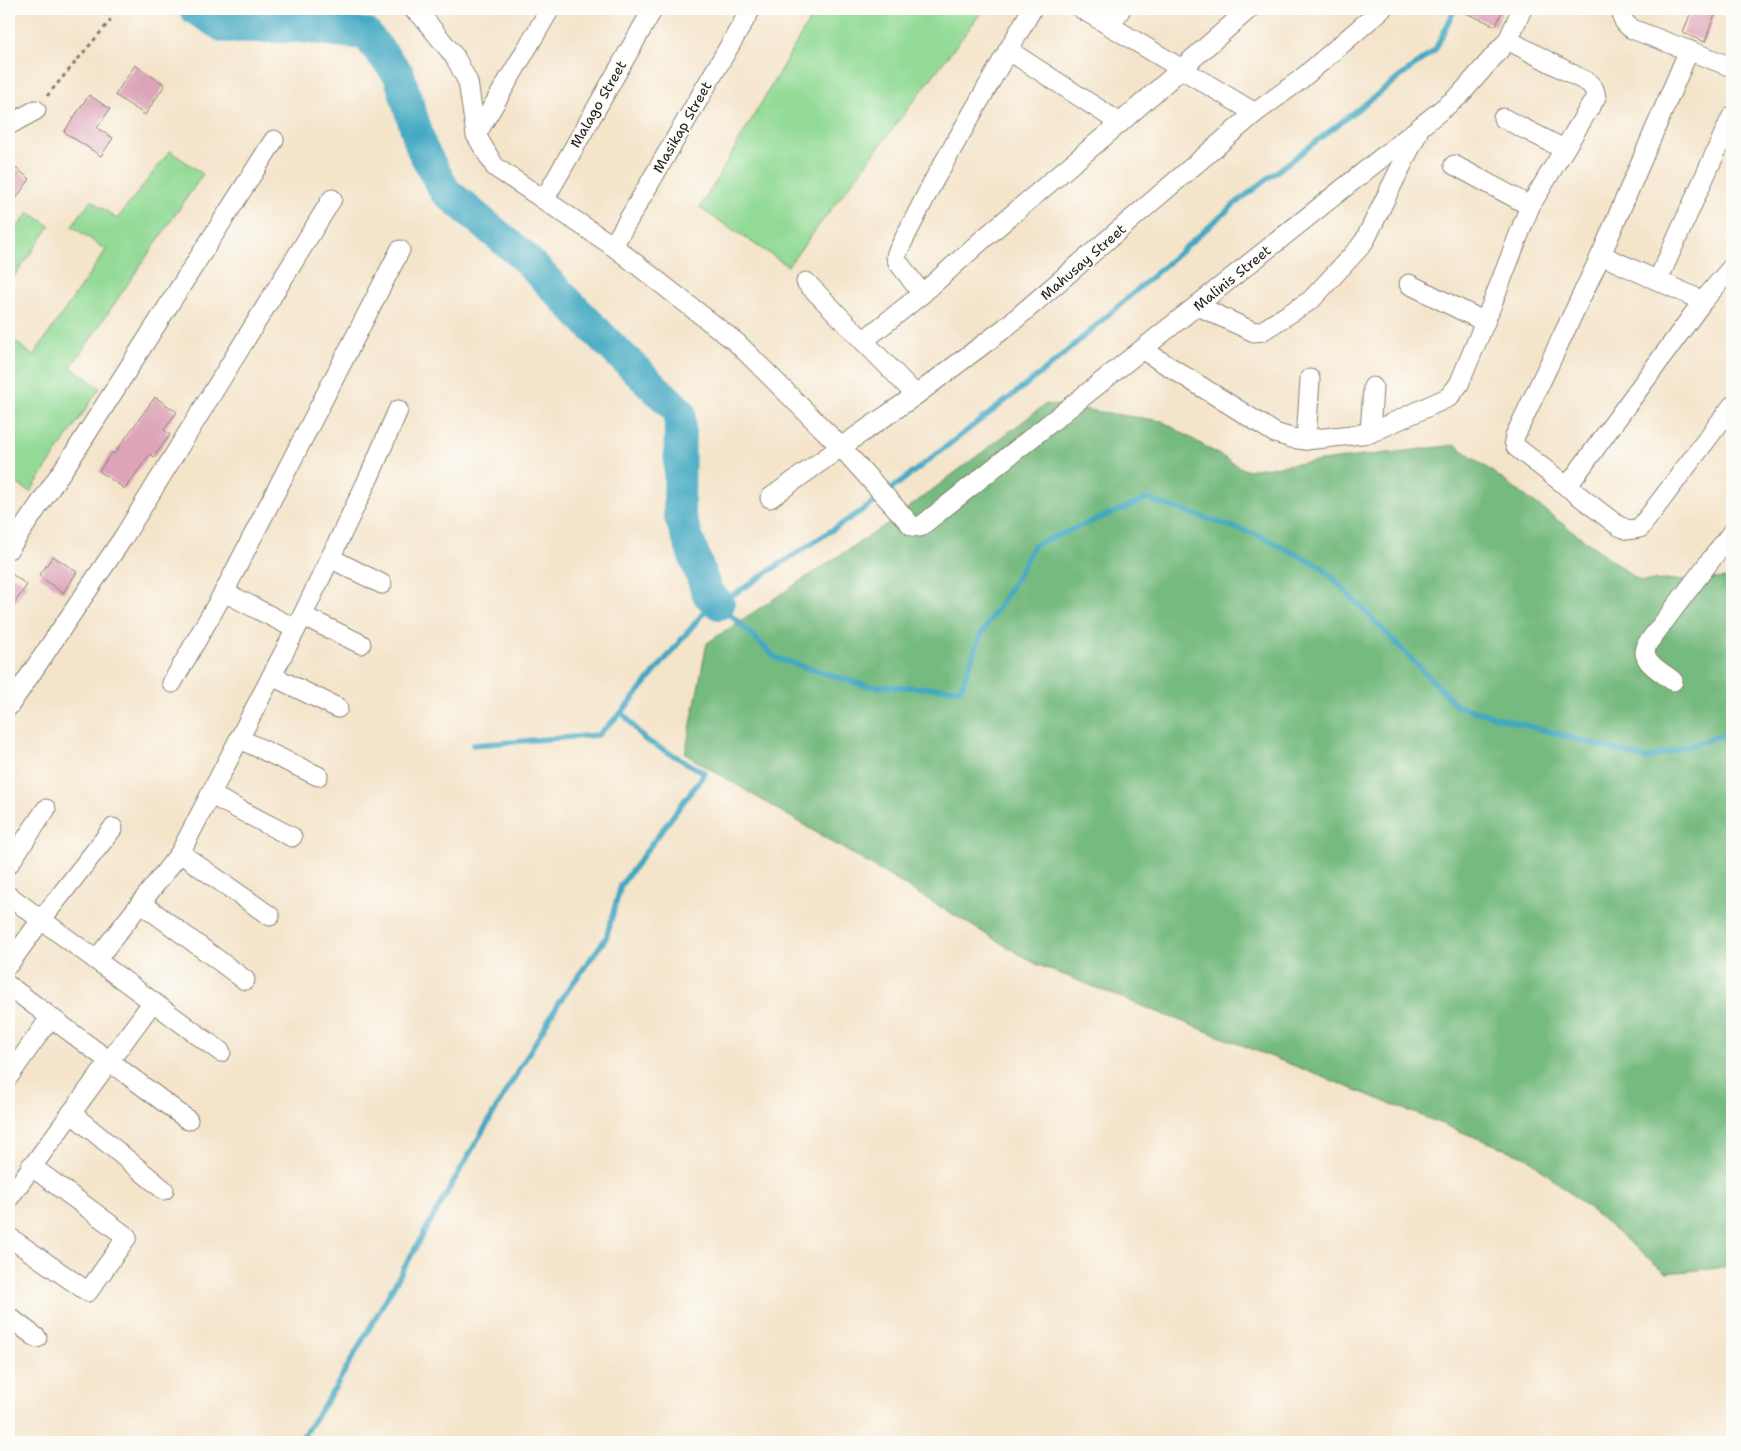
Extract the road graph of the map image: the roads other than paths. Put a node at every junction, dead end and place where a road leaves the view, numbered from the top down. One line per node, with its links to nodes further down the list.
1 (413, 9): 25 (street)
2 (550, 9): 25 (street)
3 (653, 9): 30 (street, Malago Street)
4 (751, 9): 32 (street, Masikap Street)
5 (1032, 9): 14 (street)
6 (1082, 9): 12 (street)
7 (1121, 9): 12 (street)
8 (1249, 9): 17 (street)
9 (1382, 9): 19 (street, Mahusay Street)
10 (1522, 9): 13 (street, Malinis Street)
11 (1623, 9): 15 (street)
12 (1110, 26): 17 (street)
13 (1508, 40): 24 (street, Malinis Street); 27 (street)
14 (1008, 50): 22 (street); 39 (street)
15 (1689, 50): 16 (street); 34 (street)
16 (1732, 67)
17 (1181, 68): 19 (street); 22 (street)
18 (36, 110): 23 (street)
19 (1255, 113): 47 (street, Mahusay Street)
20 (1732, 116): 36 (street)
21 (1503, 118): 27 (street)
22 (1120, 123): 39 (street)
23 (9, 125)
24 (1421, 127): 41 (street, Malinis Street); 41 (street)
25 (476, 135): 30 (street)
26 (274, 140): 56 (street)
27 (1564, 149): 31 (street)
28 (1454, 165): 31 (street)
29 (332, 199): 65 (street)
30 (544, 200): 32 (street)
31 (1530, 206): 42 (street)
32 (613, 246): 52 (street)
33 (400, 250): 59 (street)
34 (1601, 255): 36 (street); 53 (street)
35 (1732, 267): 40 (street)
36 (1658, 280): 40 (street)
37 (806, 282): 43 (street)
38 (1409, 284): 42 (street)
39 (922, 294): 43 (street)
40 (1703, 301): 53 (street)
41 (1198, 306): 44 (street, Malinis Street)
42 (1486, 322): 50 (street)
43 (862, 341): 47 (street)
44 (1143, 350): 51 (street); 52 (street, Malinis Street)
45 (1310, 379): 51 (street)
46 (1373, 387): 50 (street)
47 (916, 395): 52 (street, Mahusay Street)
48 (1732, 406): 53 (street)
49 (398, 410): 57 (street)
50 (1370, 433): 51 (street)
51 (1306, 440)
52 (841, 447): 54 (street, Mahusay Street)
53 (1567, 487)
54 (770, 498)
55 (1732, 532): 63 (street)
56 (9, 549)
57 (330, 558): 58 (street); 60 (street)
58 (382, 584)
59 (224, 592): 60 (street); 64 (street)
60 (299, 622): 61 (street); 62 (street)
61 (361, 644)
62 (272, 676): 66 (street); 67 (street)
63 (1674, 681)
64 (172, 683)
65 (9, 706)
66 (338, 708)
67 (240, 739): 68 (street); 69 (street)
68 (318, 776)
69 (211, 795): 72 (street); 73 (street)
70 (46, 809): 74 (street)
71 (113, 828): 78 (street)
72 (292, 838)
73 (180, 853): 76 (street); 77 (street)
74 (9, 864)
75 (9, 896): 78 (street)
76 (141, 903): 79 (street); 81 (street)
77 (270, 916)
78 (41, 920): 79 (street); 80 (street)
79 (96, 960): 83 (street)
80 (9, 964)
81 (245, 980)
82 (9, 986): 84 (street)
83 (152, 1003): 85 (street); 86 (street)
84 (50, 1018): 86 (street); 87 (street)
85 (221, 1052)
86 (110, 1062): 88 (street); 89 (street)
87 (9, 1076)
88 (71, 1113): 90 (street); 91 (street)
89 (188, 1120)
90 (31, 1166): 92 (street); 93 (street)
91 (164, 1190)
92 (9, 1198)
93 (9, 1237)
94 (9, 1317): 95 (street)
95 (37, 1338)

